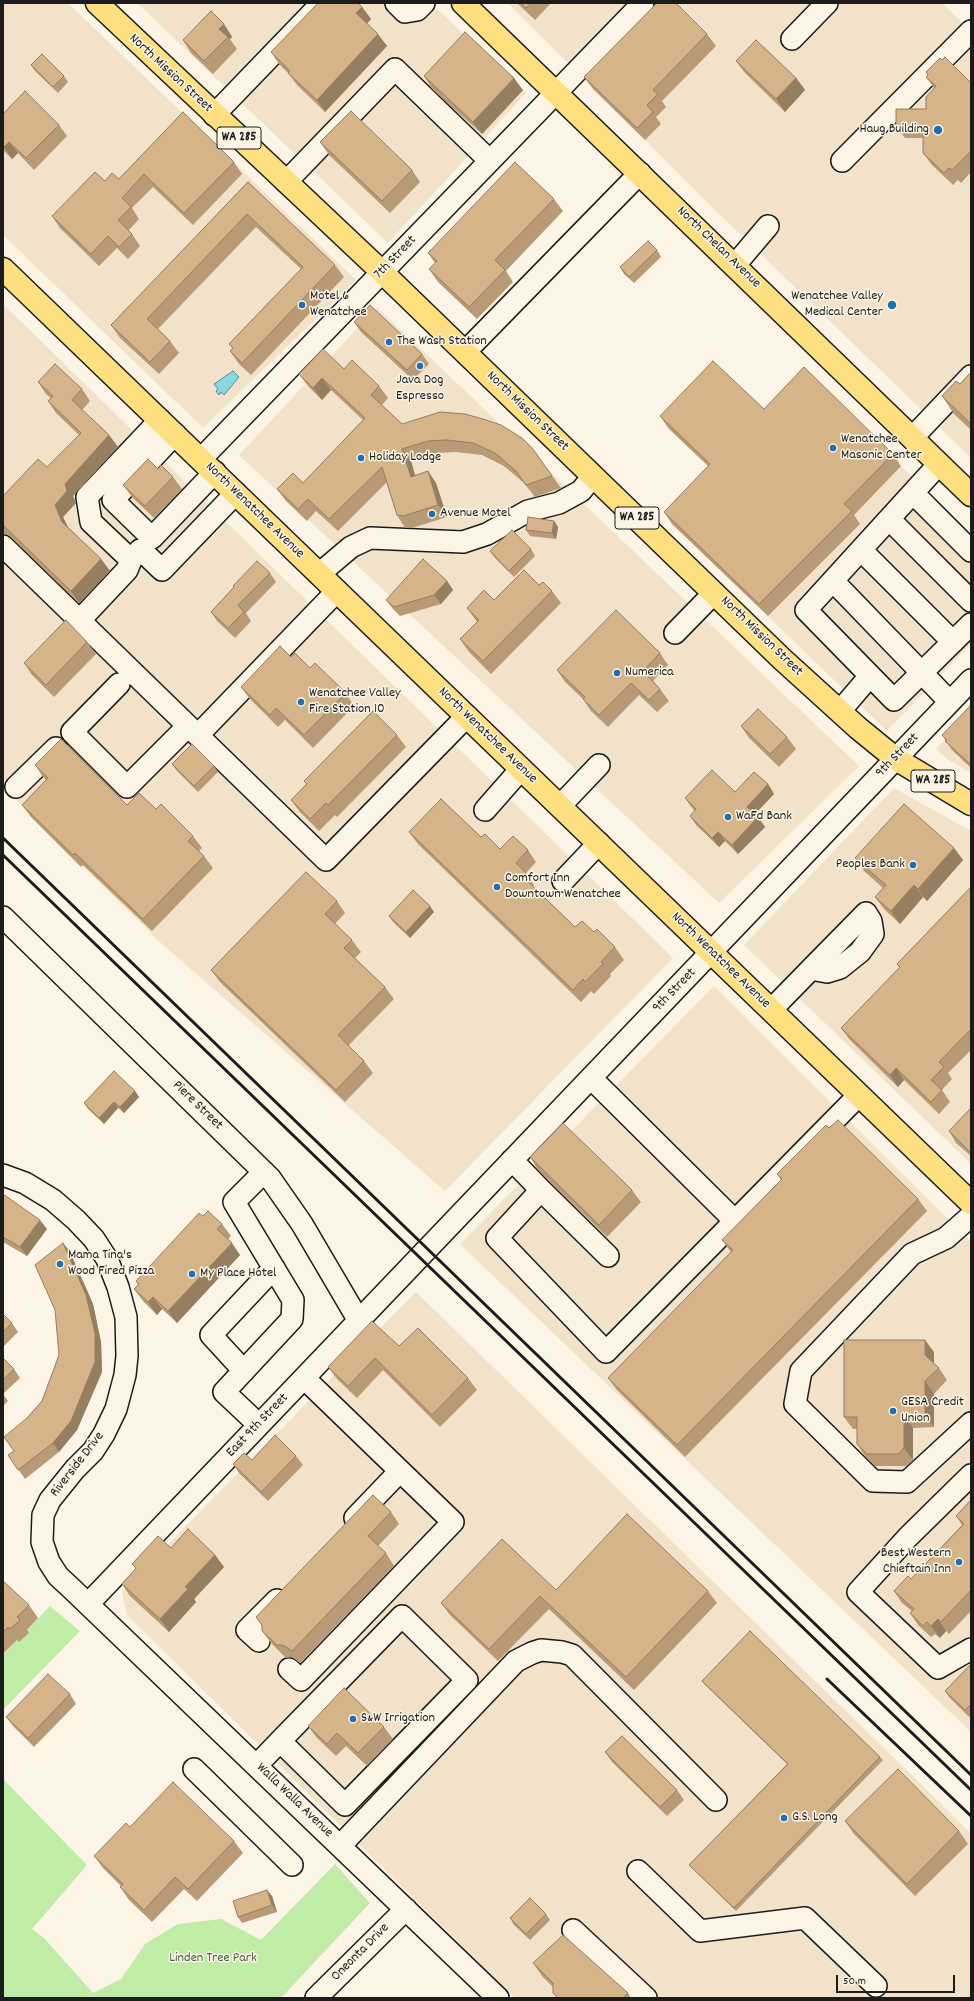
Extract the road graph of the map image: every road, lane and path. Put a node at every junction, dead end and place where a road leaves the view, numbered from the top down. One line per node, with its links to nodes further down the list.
1 (97, 3): 11 (main road, North Mission Street / WA 285)
2 (322, 3): 11 (street)
3 (396, 3): 4 (street)
4 (424, 3)
5 (463, 3): 10 (main road, North Chelan Avenue)
6 (643, 3): 10 (street, 7th Street)
7 (827, 3): 9 (street)
8 (971, 31): 13 (street)
9 (792, 39)
10 (557, 92): 12 (street, 7th Street); 14 (main road, North Chelan Avenue)
11 (214, 115): 15 (main road, North Mission Street / WA 285)
12 (490, 161): 15 (street); 19 (street, 7th Street)
13 (842, 161)
14 (640, 173): 17 (main road, North Chelan Avenue); 20 (street)
15 (286, 182): 19 (main road, North Mission Street / WA 285)
16 (768, 226): 17 (street)
17 (735, 265): 23 (main road, North Chelan Avenue)
18 (3, 269): 22 (main road, North Wenatchee Avenue)
19 (382, 272): 20 (main road, North Mission Street / WA 285); 25 (street, 7th Street)
20 (465, 352): 26 (main road, North Mission Street / WA 285)
21 (971, 376): 23 (street)
22 (168, 427): 25 (main road, North Wenatchee Avenue); 32 (street); 32 (street)
23 (912, 438): 24 (main road, North Chelan Avenue)
24 (939, 464): 28 (street); 29 (main road, North Chelan Avenue)
25 (208, 466): 27 (main road, North Wenatchee Avenue); 32 (street, 7th Street)
26 (593, 476): 35 (street); 38 (main road, North Mission Street / WA 285)
27 (236, 493): 32 (street); 35 (main road, North Wenatchee Avenue)
28 (913, 493): 30 (street); 34 (street)
29 (971, 495)
30 (888, 520): 33 (street); 39 (street)
31 (3, 546): 40 (street)
32 (141, 549): 40 (street, 7th Street)
33 (861, 550): 36 (street); 43 (street)
34 (971, 551)
35 (319, 574): 37 (main road, North Wenatchee Avenue)
36 (833, 581): 44 (street); 45 (street)
37 (337, 591): 50 (main road, North Wenatchee Avenue); 51 (street)
38 (714, 593): 42 (street); 49 (main road, North Mission Street / WA 285)
39 (971, 601)
40 (80, 620): 51 (street)
41 (971, 624): 43 (street)
42 (675, 633)
43 (953, 642): 44 (street)
44 (922, 673): 45 (street); 48 (street)
45 (870, 676): 49 (street)
46 (971, 681): 48 (street, 9th Street)
47 (119, 684): 52 (street)
48 (950, 702): 53 (street, 9th Street)
49 (840, 711): 53 (main road, North Mission Street / WA 285)
50 (467, 716): 51 (street); 55 (main road, North Wenatchee Avenue)
51 (193, 731): 52 (street)
52 (72, 732): 56 (street)
53 (896, 759): 57 (main road, North Mission Street / WA 285); 64 (street, 9th Street)
54 (599, 765): 58 (street)
55 (521, 768): 58 (main road, North Wenatchee Avenue); 59 (street)
56 (16, 787)
57 (971, 804)
58 (560, 806): 60 (main road, North Wenatchee Avenue)
59 (485, 810)
60 (599, 843): 61 (street); 64 (main road, North Wenatchee Avenue)
61 (563, 881)
62 (866, 913): 65 (street)
63 (3, 917): 69 (street, Piere Street)
64 (712, 952): 65 (main road, North Wenatchee Avenue); 66 (street, 9th Street)
65 (771, 1010): 67 (main road, North Wenatchee Avenue)
66 (591, 1078): 68 (street, 9th Street); 74 (street)
67 (859, 1095): 72 (main road, North Wenatchee Avenue); 74 (street)
68 (512, 1160): 71 (street); 75 (street, 9th Street)
69 (264, 1172): 77 (street); 78 (street, Piere Street)
70 (3, 1175): 87 (street, Riverside Drive)
71 (541, 1190): 74 (street); 76 (street)
72 (971, 1203)
73 (971, 1216): 81 (street)
74 (734, 1221)
75 (427, 1248): 78 (street, East 9th Street)
76 (608, 1256)
77 (274, 1268): 79 (street); 79 (street)
78 (359, 1321): 80 (street, East 9th Street)
79 (244, 1370): 82 (street)
80 (304, 1378): 82 (street, East 9th Street); 83 (street)
81 (971, 1423)
82 (259, 1425): 87 (street, East 9th Street)
83 (400, 1471): 85 (street); 90 (street)
84 (971, 1475): 89 (street)
85 (340, 1533)
86 (291, 1584): 88 (street)
87 (88, 1604): 92 (street, Walla Walla Avenue)
88 (259, 1641)
89 (971, 1649)
90 (289, 1669)
91 (280, 1741): 92 (street); 94 (street); 94 (street)
92 (257, 1765): 96 (street, Walla Walla Avenue)
93 (194, 1769): 98 (street)
94 (330, 1790): 96 (street)
95 (716, 1800): 97 (street)
96 (307, 1814): 97 (street, Walla Walla Avenue)
97 (340, 1846): 100 (street, Walla Walla Avenue)
98 (292, 1865)
99 (638, 1871): 102 (street)
100 (406, 1909): 103 (street, Oneonta Drive); 104 (street, Walla Walla Avenue)
101 (573, 1930): 105 (street)
102 (876, 1986)
103 (316, 1998)
104 (498, 1998)
105 (646, 1998)

